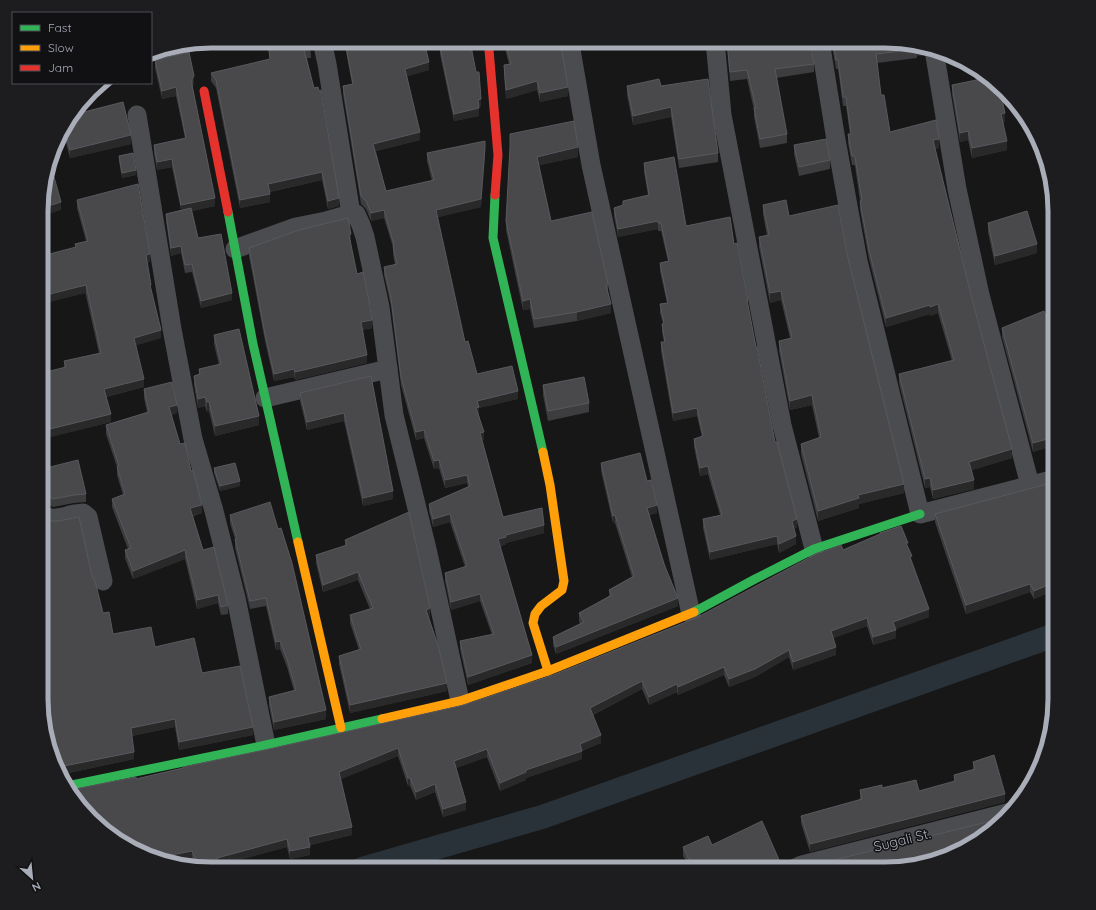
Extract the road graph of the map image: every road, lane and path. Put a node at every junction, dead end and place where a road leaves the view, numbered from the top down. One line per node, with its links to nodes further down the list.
1 (324, 48): 9 (street)
2 (571, 48): 19 (street)
3 (716, 48): 17 (street)
4 (821, 48): 15 (street)
5 (489, 50): 20 (street)
6 (935, 56): 14 (street)
7 (204, 91): 10 (street)
8 (137, 115): 23 (street)
9 (351, 214): 10 (street); 11 (street)
10 (235, 249): 12 (street)
11 (388, 369): 12 (street); 21 (street)
12 (265, 398): 22 (street)
13 (1048, 481): 14 (street)
14 (1030, 486): 15 (street)
15 (920, 514): 17 (street)
16 (48, 517): 18 (street)
17 (814, 549): 19 (street)
18 (103, 581)
19 (691, 614): 20 (street)
20 (548, 671): 21 (street)
21 (460, 701): 22 (street)
22 (341, 728): 23 (street)
23 (266, 745): 24 (street)
24 (72, 785)
25 (999, 815): 26 (street, Sugali St.)
26 (814, 862)

